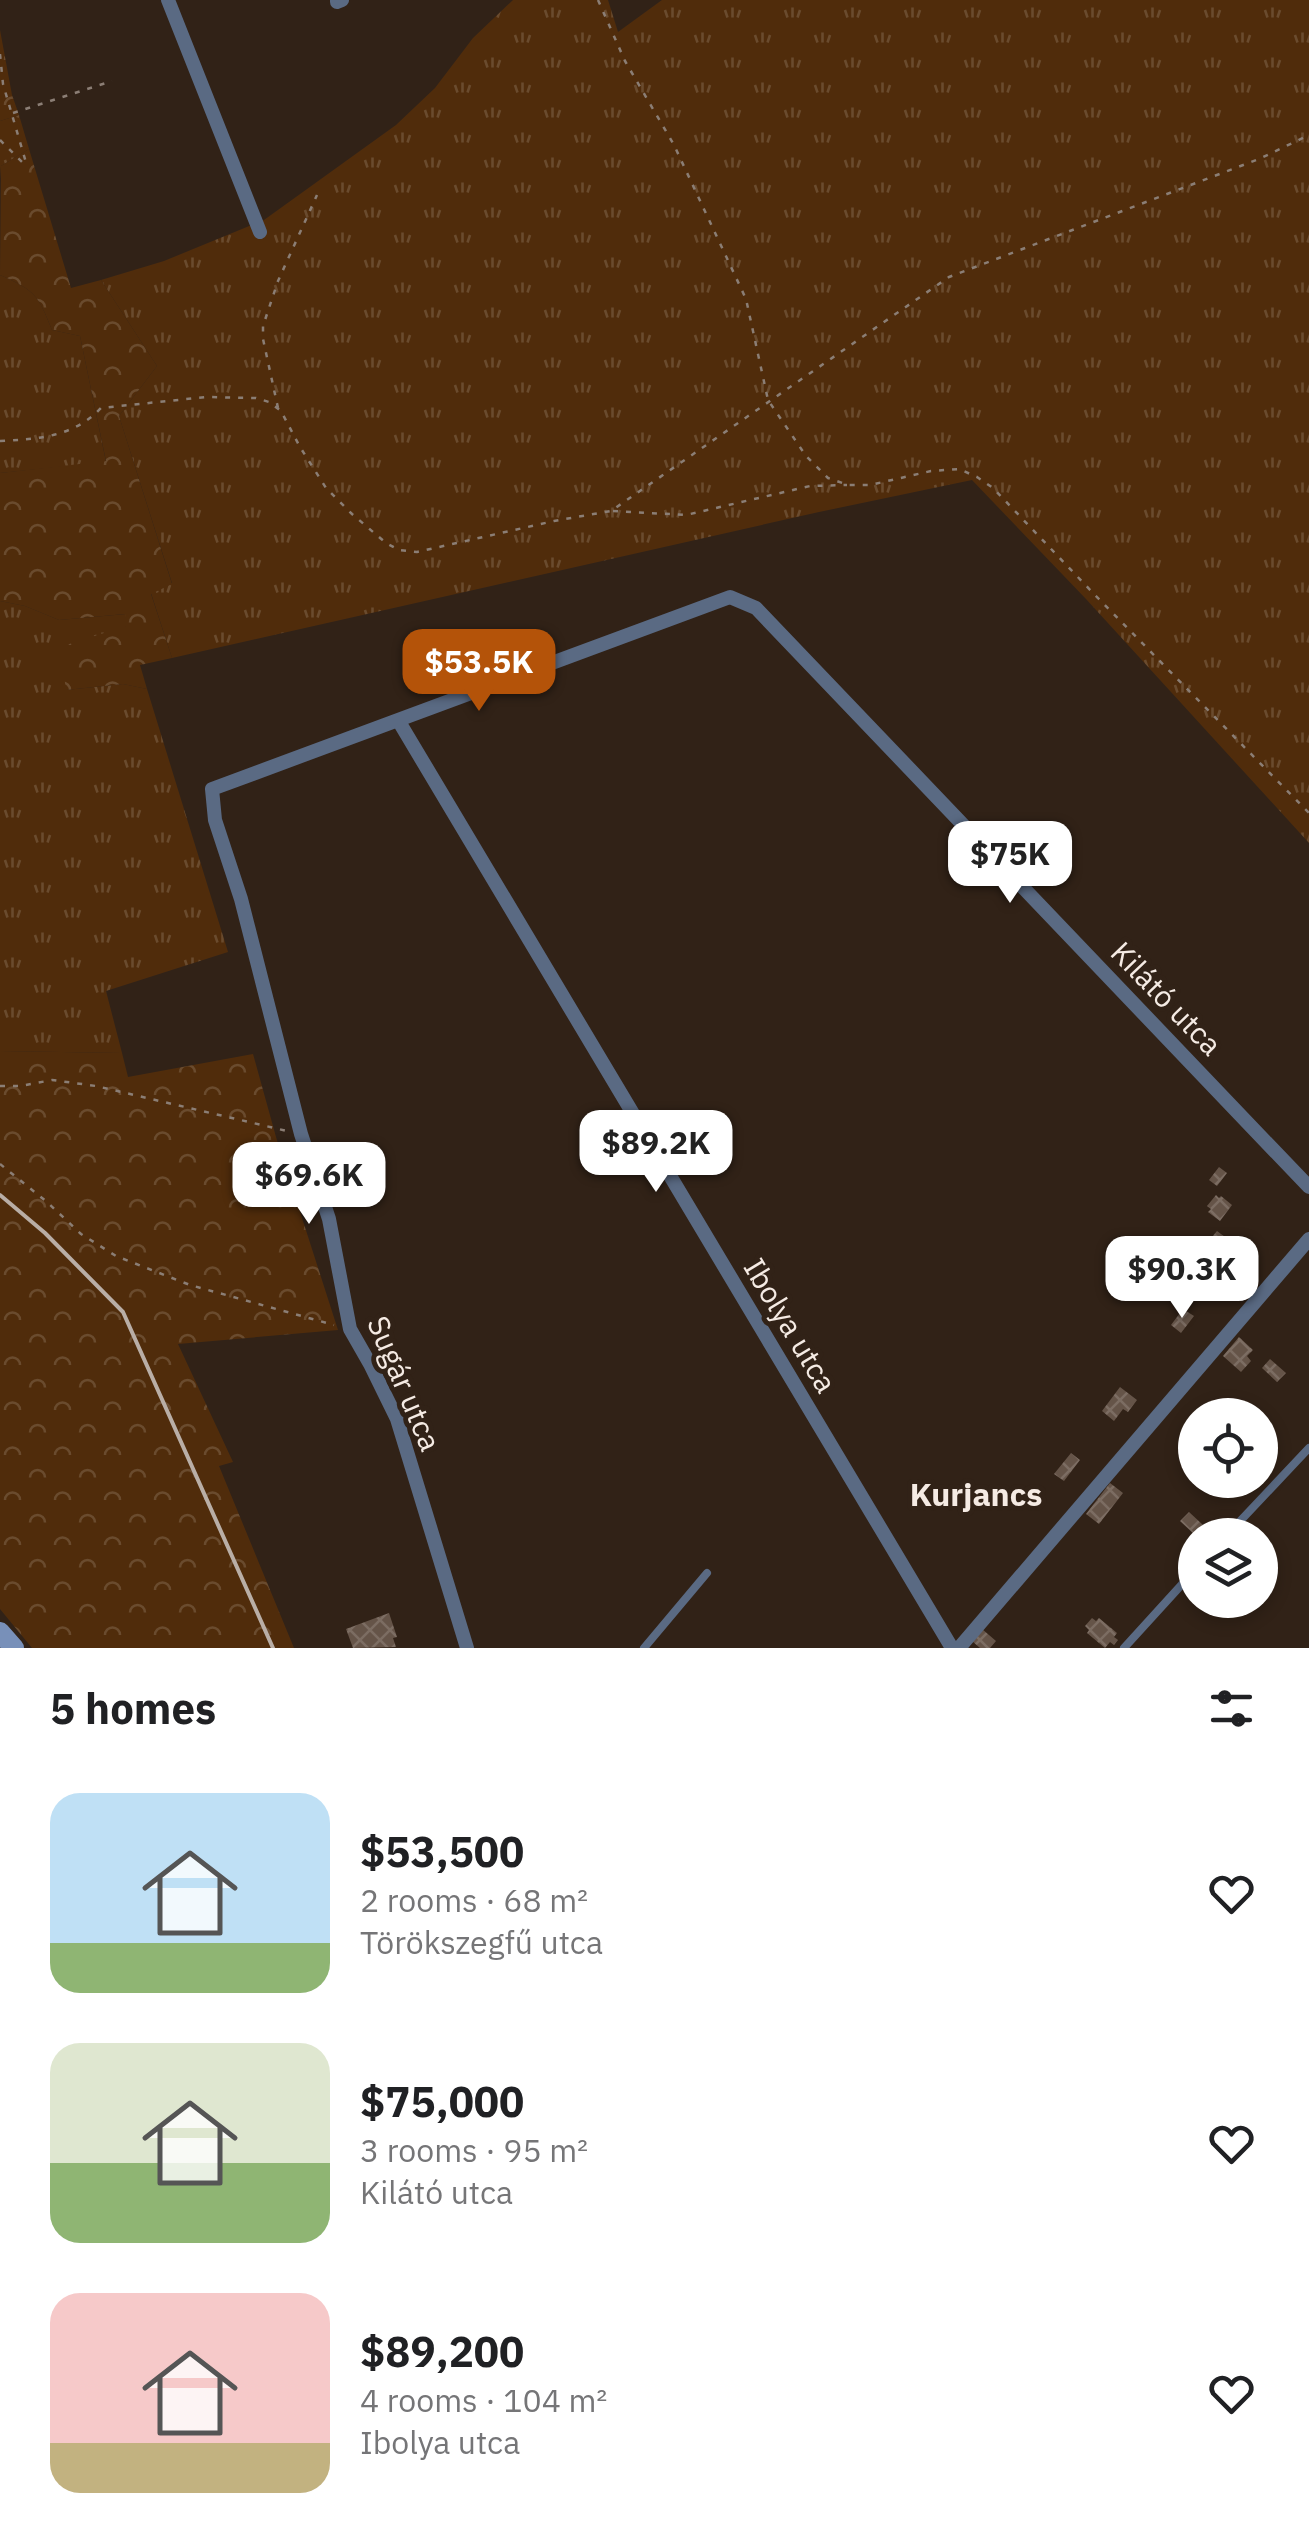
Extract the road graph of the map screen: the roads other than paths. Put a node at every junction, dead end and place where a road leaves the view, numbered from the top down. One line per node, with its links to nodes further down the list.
1 (168, 0): 2 (street)
2 (260, 232)
3 (398, 720): 4 (street, Kilátó utca); 12 (street, Sugár utca); 14 (street, Ibolya utca)
4 (1309, 1186)
5 (1309, 1239): 14 (street)
6 (1309, 1448): 7 (lane)
7 (1242, 1518)
8 (708, 1573): 13 (lane)
9 (1178, 1589): 15 (lane)
10 (0, 1632): 11 (main road)
11 (14, 1648)
12 (467, 1648)
13 (644, 1648)
14 (956, 1648)
15 (1124, 1648)

